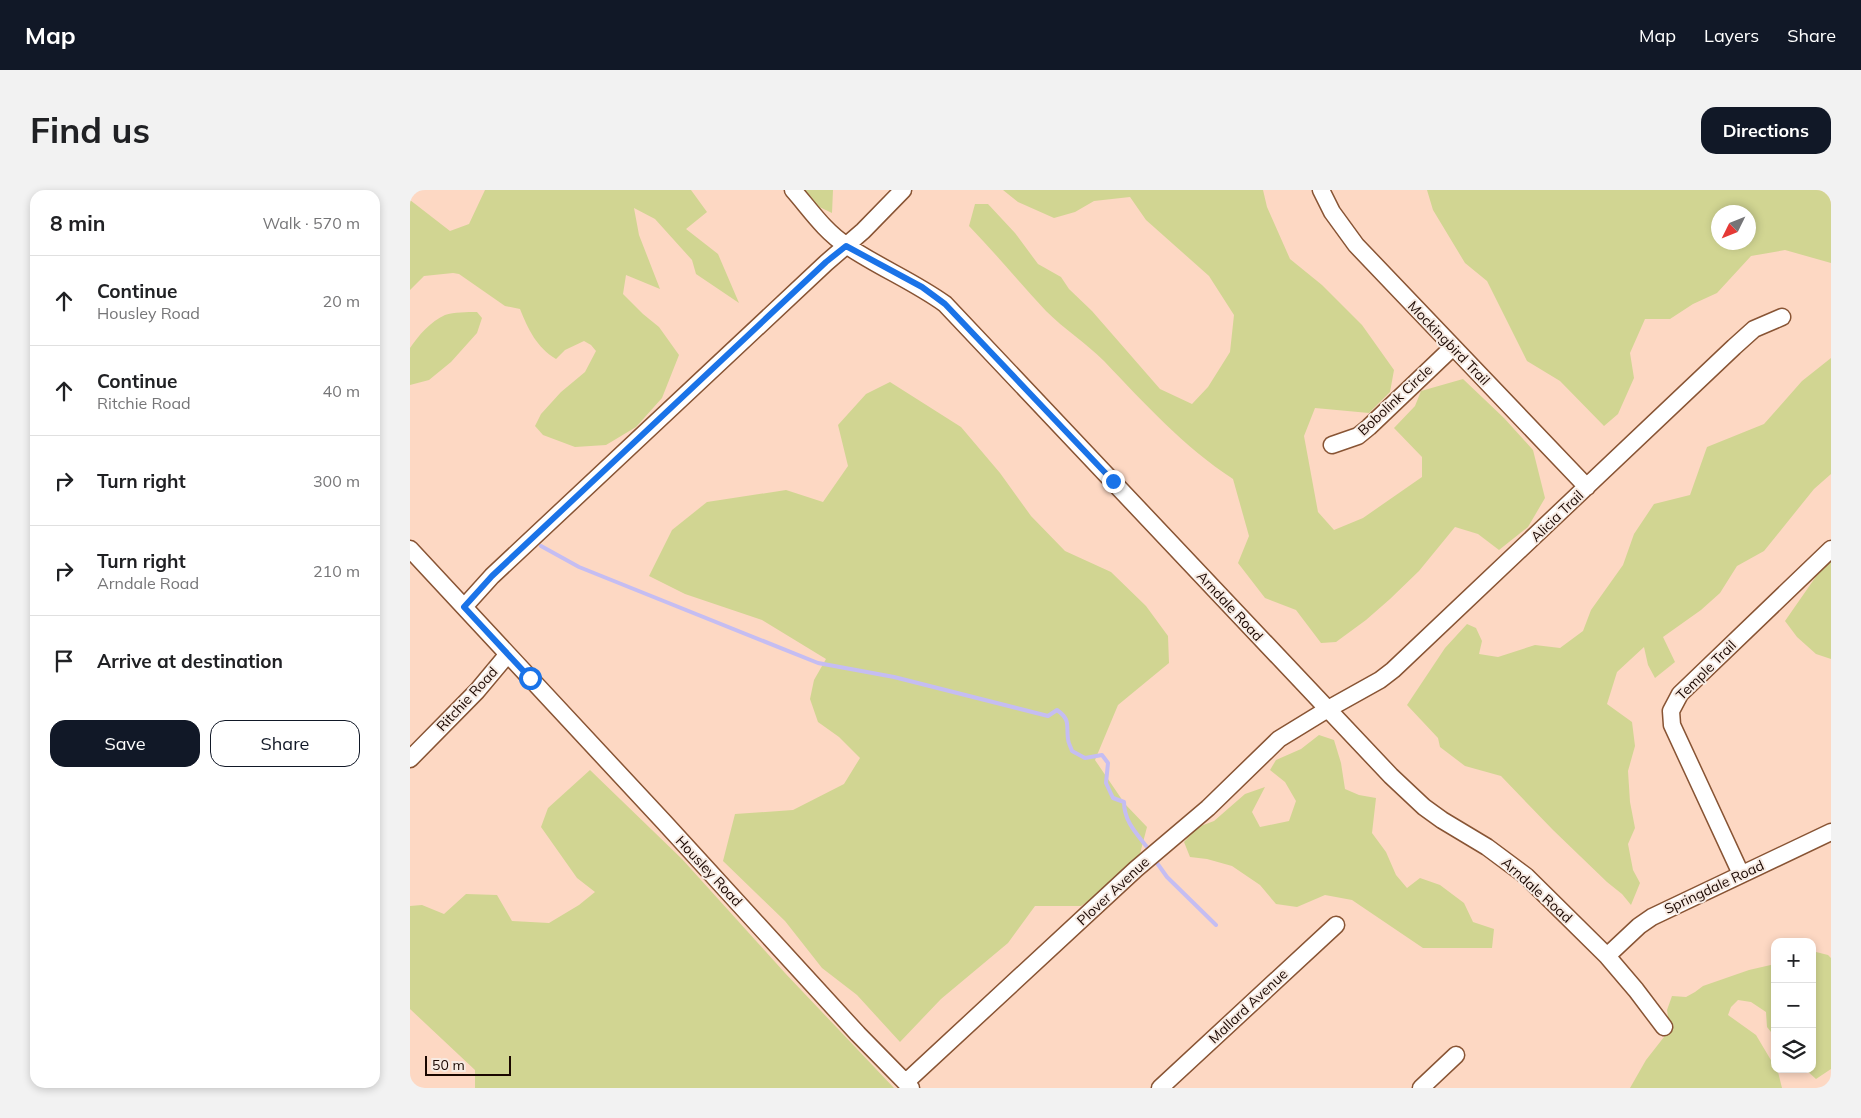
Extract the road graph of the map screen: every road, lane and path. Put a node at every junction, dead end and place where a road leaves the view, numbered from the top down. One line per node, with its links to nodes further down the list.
1 (792, 190): 4 (street, Arndale Road)
2 (903, 190): 4 (street)
3 (1321, 190): 6 (street, Mockingbird Trail)
4 (846, 246): 11 (street); 13 (street, Arndale Road)
5 (1782, 318): 8 (street, Alicia Trail)
6 (1453, 347): 7 (street, Bobolink Circle); 8 (street, Mockingbird Trail)
7 (1332, 444)
8 (1587, 487): 13 (street, Alicia Trail)
9 (410, 549): 11 (street, Ritchie Road)
10 (1831, 549): 16 (street, Temple Trail)
11 (464, 607): 12 (street, Ritchie Road)
12 (506, 655): 14 (street, Ritchie Road); 21 (street, Housley Road)
13 (1328, 709): 18 (street, Arndale Road); 21 (street, Plover Avenue)
14 (410, 758)
15 (1831, 832): 16 (street, Springdale Road)
16 (1741, 874): 18 (street, Springdale Road)
17 (1336, 925): 22 (street, Mallard Avenue)
18 (1606, 956): 19 (street, Arndale Road)
19 (1664, 1027)
20 (1456, 1055): 23 (street)
21 (909, 1085)
22 (1160, 1088)
23 (1420, 1088)

